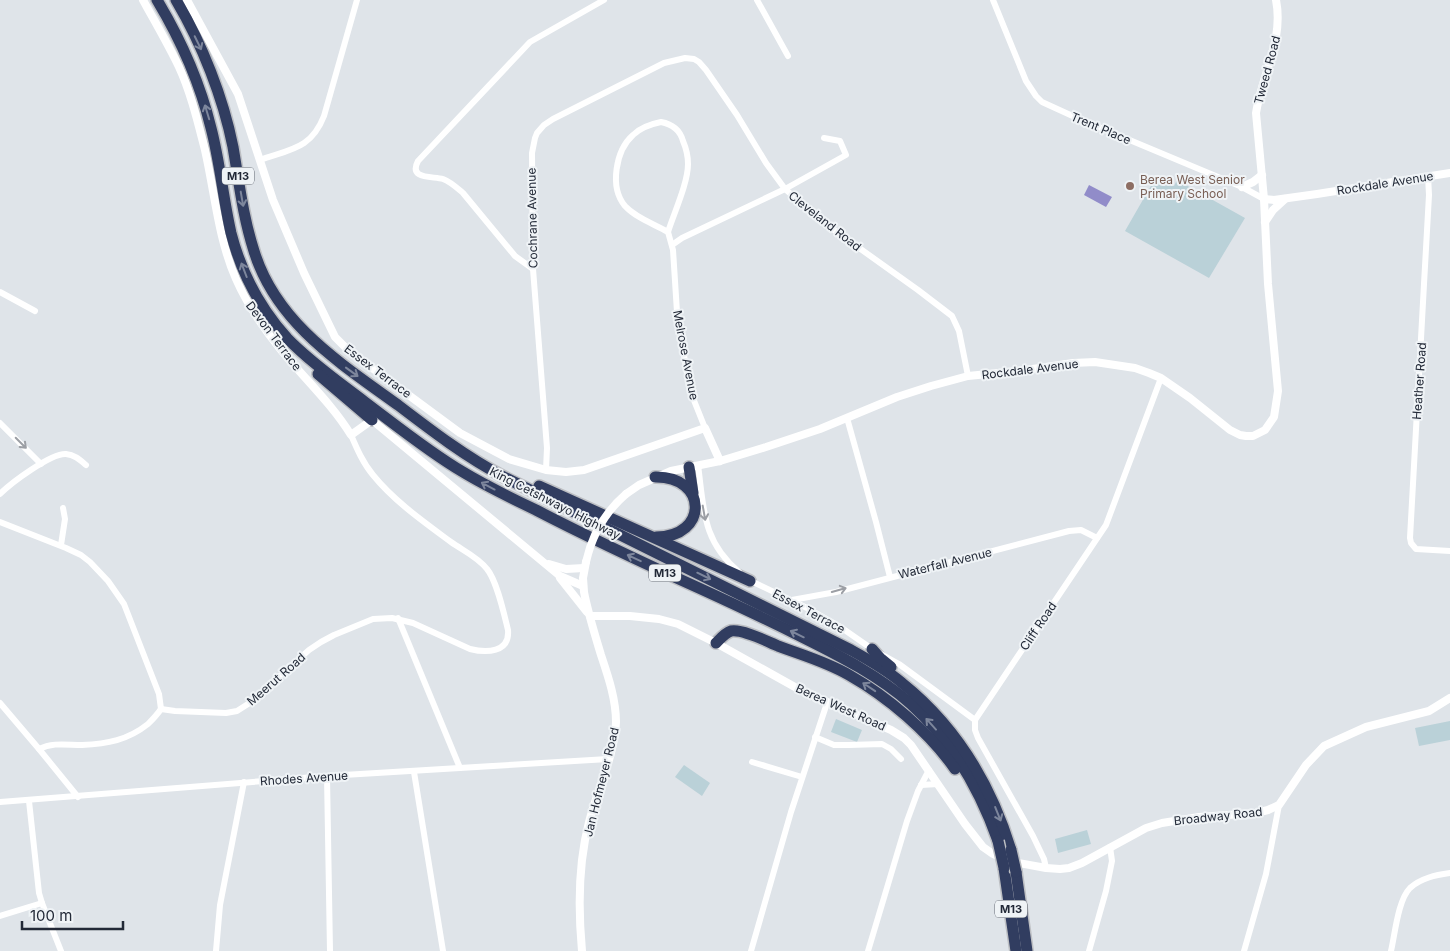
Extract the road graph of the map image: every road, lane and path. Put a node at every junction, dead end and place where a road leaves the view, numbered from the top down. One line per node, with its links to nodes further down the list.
1 (142, 0): 34 (street, Devon Terrace)
2 (157, 0): 26 (highway, King Cetshwayo Highway / M13, one-way to 2)
3 (176, 0): 35 (highway, King Cetshwayo Highway / M13, one-way to 35)
4 (187, 0): 13 (street, Essex Terrace)
5 (357, 0): 13 (street)
6 (604, 0): 24 (street)
7 (757, 0): 10 (street)
8 (993, 0): 17 (street, Trent Place)
9 (1276, 0): 15 (street, Tweed Road)
10 (788, 56)
11 (685, 58): 18 (street, Cleveland Road); 24 (street, Cochrane Avenue)
12 (824, 138): 18 (street)
13 (260, 160): 40 (street, Essex Terrace)
14 (1450, 173): 16 (street, Rockdale Avenue)
15 (1262, 175): 17 (street); 20 (street, Tweed Road)
16 (1428, 176): 19 (street, Rockdale Avenue); 49 (street, Heather Road)
17 (1242, 187): 20 (street, Trent Place)
18 (785, 189): 23 (street); 28 (street, Cleveland Road)
19 (1287, 198): 20 (street, Rockdale Avenue); 21 (street)
20 (1264, 199): 21 (street, Rockdale Avenue)
21 (1265, 222): 29 (street, Rockdale Avenue)
22 (668, 232): 22 (street); 23 (street, Melrose Avenue)
23 (672, 245): 33 (street, Melrose Avenue)
24 (533, 268): 40 (street, Cochrane Avenue)
25 (0, 292): 27 (street)
26 (254, 293): 31 (highway); 83 (highway, King Cetshwayo Highway / M13, one-way to 26)
27 (35, 311)
28 (968, 376): 29 (street, Rockdale Avenue); 30 (street, Rockdale Avenue)
29 (1161, 378): 47 (street, Cliff Road)
30 (847, 418): 36 (street, Rockdale Avenue); 52 (street)
31 (372, 420): 34 (street); 50 (street)
32 (0, 422): 37 (street, one-way to 37)
33 (705, 428): 36 (street, Melrose Avenue); 40 (street, Essex Terrace)
34 (351, 435): 57 (street, Devon Terrace)
35 (457, 449): 46 (highway); 70 (highway, King Cetshwayo Highway / M13, one-way to 70)
36 (720, 460): 39 (street, Rockdale Avenue)
37 (41, 464): 38 (street); 42 (street)
38 (86, 466)
39 (694, 466): 41 (street, Rockdale Avenue); 43 (highway); 53 (street, Essex Terrace, one-way to 53)
40 (546, 470)
41 (655, 477): 43 (highway); 51 (street, Rockdale Avenue, bridge)
42 (0, 494)
43 (693, 495): 46 (highway)
44 (63, 508): 48 (street)
45 (0, 522): 48 (street)
46 (652, 537): 53 (highway)
47 (1097, 538): 52 (street, Waterfall Avenue); 64 (street, Cliff Road)
48 (61, 545): 63 (street)
49 (1450, 551)
50 (544, 562): 51 (street); 54 (street); 56 (street)
51 (585, 565): 54 (street, Rockdale Avenue)
52 (890, 577): 55 (street, Waterfall Avenue, one-way to 52)
53 (750, 580): 55 (street, Essex Terrace)
54 (583, 586): 56 (street, Rockdale Avenue)
55 (792, 600): 59 (street, Essex Terrace)
56 (590, 616): 58 (street, Berea West Road); 67 (street, Jan Hofmeyer Road)
57 (398, 618): 63 (street, Meerut Road); 71 (street)
58 (716, 643): 61 (street, Berea West Road); 83 (highway, one-way to 58)
59 (872, 649): 64 (street, Essex Terrace); 70 (highway)
60 (1450, 698): 82 (street, Broadway Road)
61 (827, 702): 65 (street); 72 (street, Berea West Road)
62 (0, 703): 66 (street)
63 (161, 710): 66 (street)
64 (975, 720): 85 (street)
65 (815, 737): 68 (street); 75 (street)
66 (39, 749): 79 (street)
67 (608, 759): 71 (street, Rhodes Avenue); 94 (street, Jan Hofmeyer Road)
68 (900, 759)
69 (752, 762): 75 (street)
70 (973, 763): 89 (highway, King Cetshwayo Highway / M13, one-way to 89, bridge)
71 (460, 768): 73 (street, Rhodes Avenue)
72 (929, 770): 77 (street, Berea West Road); 78 (street)
73 (414, 772): 74 (street, Rhodes Avenue); 93 (street)
74 (327, 776): 76 (street, Rhodes Avenue); 92 (street)
75 (802, 777): 95 (street)
76 (244, 782): 79 (street, Rhodes Avenue); 91 (street)
77 (938, 784): 78 (street); 85 (street, Berea West Road)
78 (921, 785): 96 (street)
79 (78, 797): 80 (street, Rhodes Avenue)
80 (29, 801): 81 (street, Rhodes Avenue); 87 (street)
81 (0, 802)
82 (1279, 805): 84 (street, Broadway Road); 101 (street)
83 (993, 827): 97 (highway, King Cetshwayo Highway / M13, bridge)
84 (1110, 847): 85 (street, Broadway Road); 100 (street)
85 (1046, 868)
86 (1450, 873): 102 (street)
87 (42, 903): 88 (street); 90 (street)
88 (0, 916)
89 (1024, 929): 98 (highway, King Cetshwayo Highway / M13); 99 (highway)
90 (61, 951)
91 (216, 951)
92 (330, 951)
93 (443, 951)
94 (582, 951)
95 (751, 951)
96 (868, 951)
97 (1016, 951)
98 (1027, 951)
99 (1035, 951)
100 (1089, 951)
101 (1244, 951)
102 (1391, 951)

